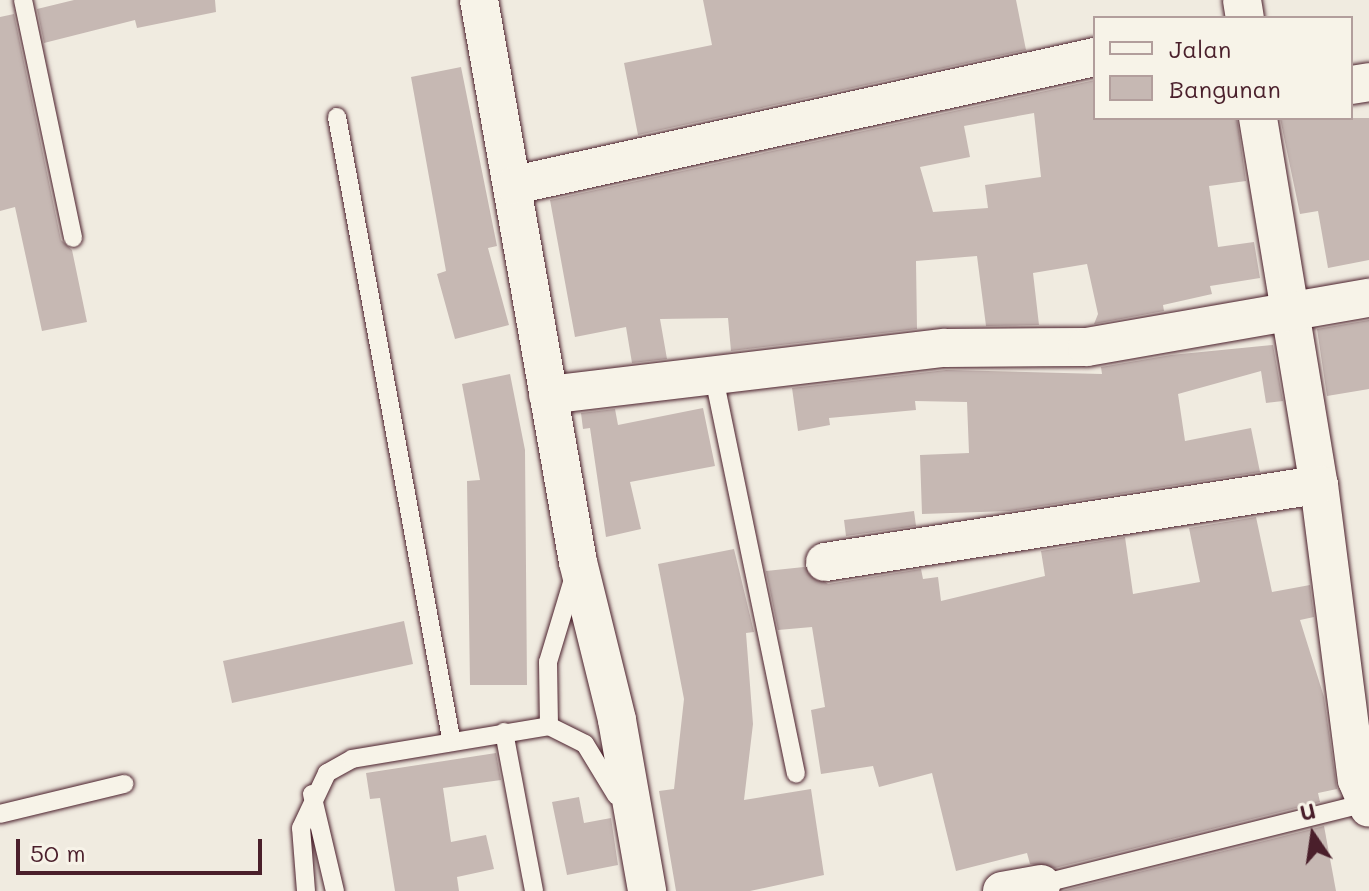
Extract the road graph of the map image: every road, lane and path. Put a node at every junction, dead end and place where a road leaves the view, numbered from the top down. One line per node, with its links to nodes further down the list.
1 (23, 0): 7 (lane)
2 (479, 0): 6 (street)
3 (1093, 57): 6 (street)
4 (337, 117): 17 (lane)
5 (1258, 120): 9 (street)
6 (515, 185): 11 (street)
7 (73, 238)
8 (1369, 298): 9 (street)
9 (1291, 314): 10 (street); 12 (street)
10 (712, 370): 11 (street); 18 (lane)
11 (548, 395): 13 (street)
12 (1319, 485): 14 (street); 21 (street)
13 (578, 562): 15 (lane); 28 (street)
14 (825, 562)
15 (549, 726): 16 (lane); 27 (lane)
16 (504, 732): 17 (lane); 26 (lane)
17 (451, 738): 20 (lane)
18 (796, 774)
19 (124, 784): 22 (lane)
20 (312, 794): 24 (lane); 25 (lane)
21 (1367, 805): 23 (lane)
22 (0, 814)
23 (1041, 884): 29 (street)
24 (306, 891)
25 (335, 891)
26 (534, 891)
27 (634, 891)
28 (647, 891)
29 (1002, 891)

